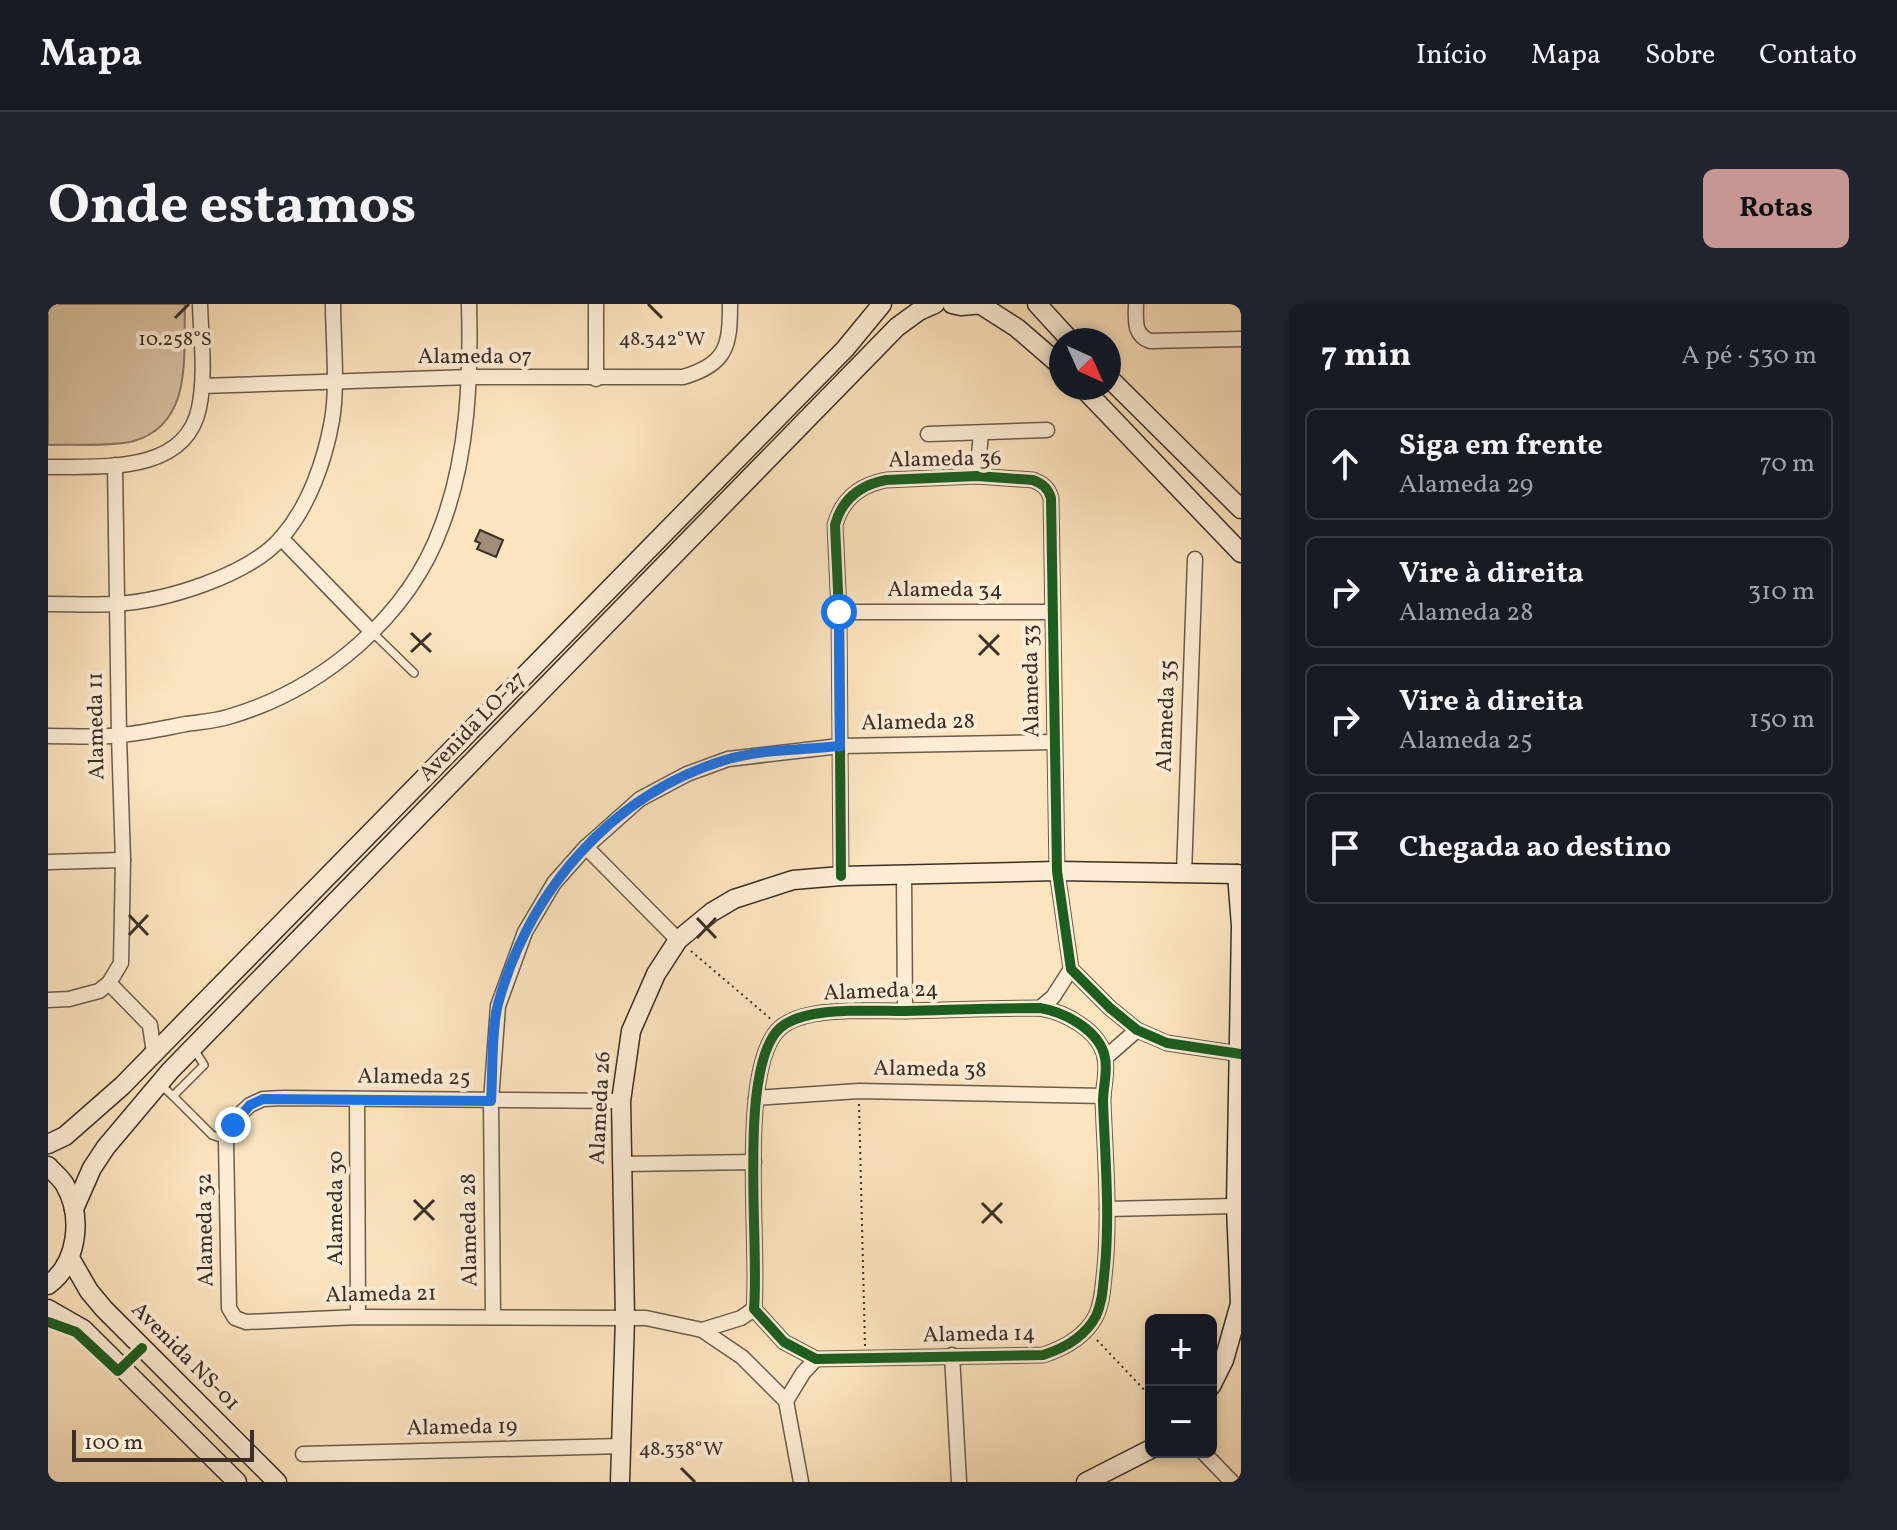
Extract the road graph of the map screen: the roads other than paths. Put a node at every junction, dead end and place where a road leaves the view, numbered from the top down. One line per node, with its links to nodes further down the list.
1 (200, 304): 18 (street)
2 (333, 304): 17 (street)
3 (469, 304): 15 (street)
4 (596, 304): 16 (street)
5 (730, 304): 16 (street, Alameda 07)
6 (882, 304): 58 (street, Avenida LO-27)
7 (935, 304): 61 (street, Avenida LO-27)
8 (952, 304): 9 (street)
9 (982, 304): 14 (street)
10 (1037, 304): 12 (street)
11 (1136, 304): 13 (street)
12 (1059, 328)
13 (1241, 339)
14 (1049, 355)
15 (471, 377): 16 (street, Alameda 07); 17 (street, Alameda 07); 36 (street)
16 (596, 379)
17 (333, 382): 18 (street, Alameda 07); 29 (street)
18 (202, 386): 24 (street)
19 (1121, 390): 28 (street)
20 (1094, 400): 30 (street)
21 (1047, 430): 22 (street)
22 (981, 433): 23 (street); 26 (street)
23 (928, 434)
24 (115, 465): 25 (street); 33 (street, Alameda 11)
25 (48, 467)
26 (977, 476): 27 (street, Alameda 36); 34 (street, Alameda 36)
27 (1049, 490): 35 (street, Alameda 33)
28 (1241, 509)
29 (281, 538): 33 (street); 36 (street)
30 (1241, 553)
31 (1195, 559): 47 (street, Alameda 35)
32 (48, 604): 33 (street)
33 (117, 604): 39 (street, Alameda 11)
34 (839, 612): 35 (street, Alameda 34); 41 (street)
35 (1051, 612): 40 (street, Alameda 33)
36 (373, 633): 37 (lane); 39 (street)
37 (414, 673)
38 (48, 736): 39 (street)
39 (119, 736): 43 (street, Alameda 11)
40 (1053, 742): 41 (street, Alameda 28); 45 (street, Alameda 33)
41 (840, 746): 42 (street, Alameda 28); 48 (street)
42 (586, 847): 51 (street); 65 (street, Alameda 28)
43 (123, 860): 44 (street); 53 (street, Alameda 11)
44 (48, 862)
45 (1057, 871): 47 (street, Alameda 26); 49 (street, Alameda 26); 52 (street, Alameda 33)
46 (1239, 872): 47 (street, Alameda 26); 50 (street)
47 (1184, 874)
48 (841, 876): 49 (street, Alameda 26); 51 (street, Alameda 26)
49 (904, 876): 56 (street)
50 (1241, 926): 59 (street)
51 (678, 940): 66 (street, Alameda 26)
52 (1071, 969): 55 (street); 57 (street)
53 (109, 983): 54 (street); 58 (street)
54 (48, 1000)
55 (1040, 1008): 56 (street, Alameda 24); 60 (street, Alameda 24)
56 (905, 1011): 63 (street, Alameda 24)
57 (1137, 1030): 59 (street); 60 (street)
58 (154, 1054): 68 (street, Avenida LO-27)
59 (1240, 1054): 72 (street)
60 (1105, 1058): 62 (street)
61 (166, 1090): 67 (lane); 73 (street, Avenida LO-27)
62 (1103, 1096): 63 (street, Alameda 38); 74 (street)
63 (756, 1098): 69 (street)
64 (357, 1099): 65 (street, Alameda 25); 67 (street, Alameda 25); 81 (street, Alameda 30)
65 (491, 1101): 66 (street, Alameda 25); 80 (street, Alameda 28)
66 (621, 1101): 70 (street, Alameda 26)
67 (226, 1140): 82 (street, Alameda 32)
68 (48, 1144)
69 (754, 1162): 70 (street); 79 (street)
70 (621, 1164): 83 (street, Alameda 26)
71 (48, 1166): 73 (street)
72 (1236, 1206): 74 (street); 76 (street)
73 (74, 1209): 75 (street)
74 (1107, 1209): 85 (street, Alameda 14)
75 (70, 1258): 77 (street); 94 (street, Avenida NS-01)
76 (1241, 1277): 87 (street)
77 (48, 1285)
78 (48, 1309): 93 (street)
79 (754, 1309): 84 (street); 86 (street)
80 (493, 1316): 81 (street, Alameda 21); 83 (street, Alameda 21)
81 (358, 1317): 82 (street, Alameda 21)
82 (235, 1318)
83 (625, 1318): 84 (street, Alameda 21); 89 (street, Alameda 26)
84 (702, 1330): 88 (street)
85 (952, 1355): 86 (street, Alameda 14); 97 (street)
86 (816, 1359): 88 (street)
87 (1217, 1374)
88 (786, 1401): 96 (street)
89 (623, 1446): 91 (street, Alameda 19); 95 (street, Alameda 26)
90 (1145, 1452): 98 (street)
91 (303, 1454)
92 (1209, 1458): 99 (street)
93 (237, 1482)
94 (277, 1482)
95 (620, 1482)
96 (801, 1482)
97 (959, 1482)
98 (1086, 1482)
99 (1232, 1482)

